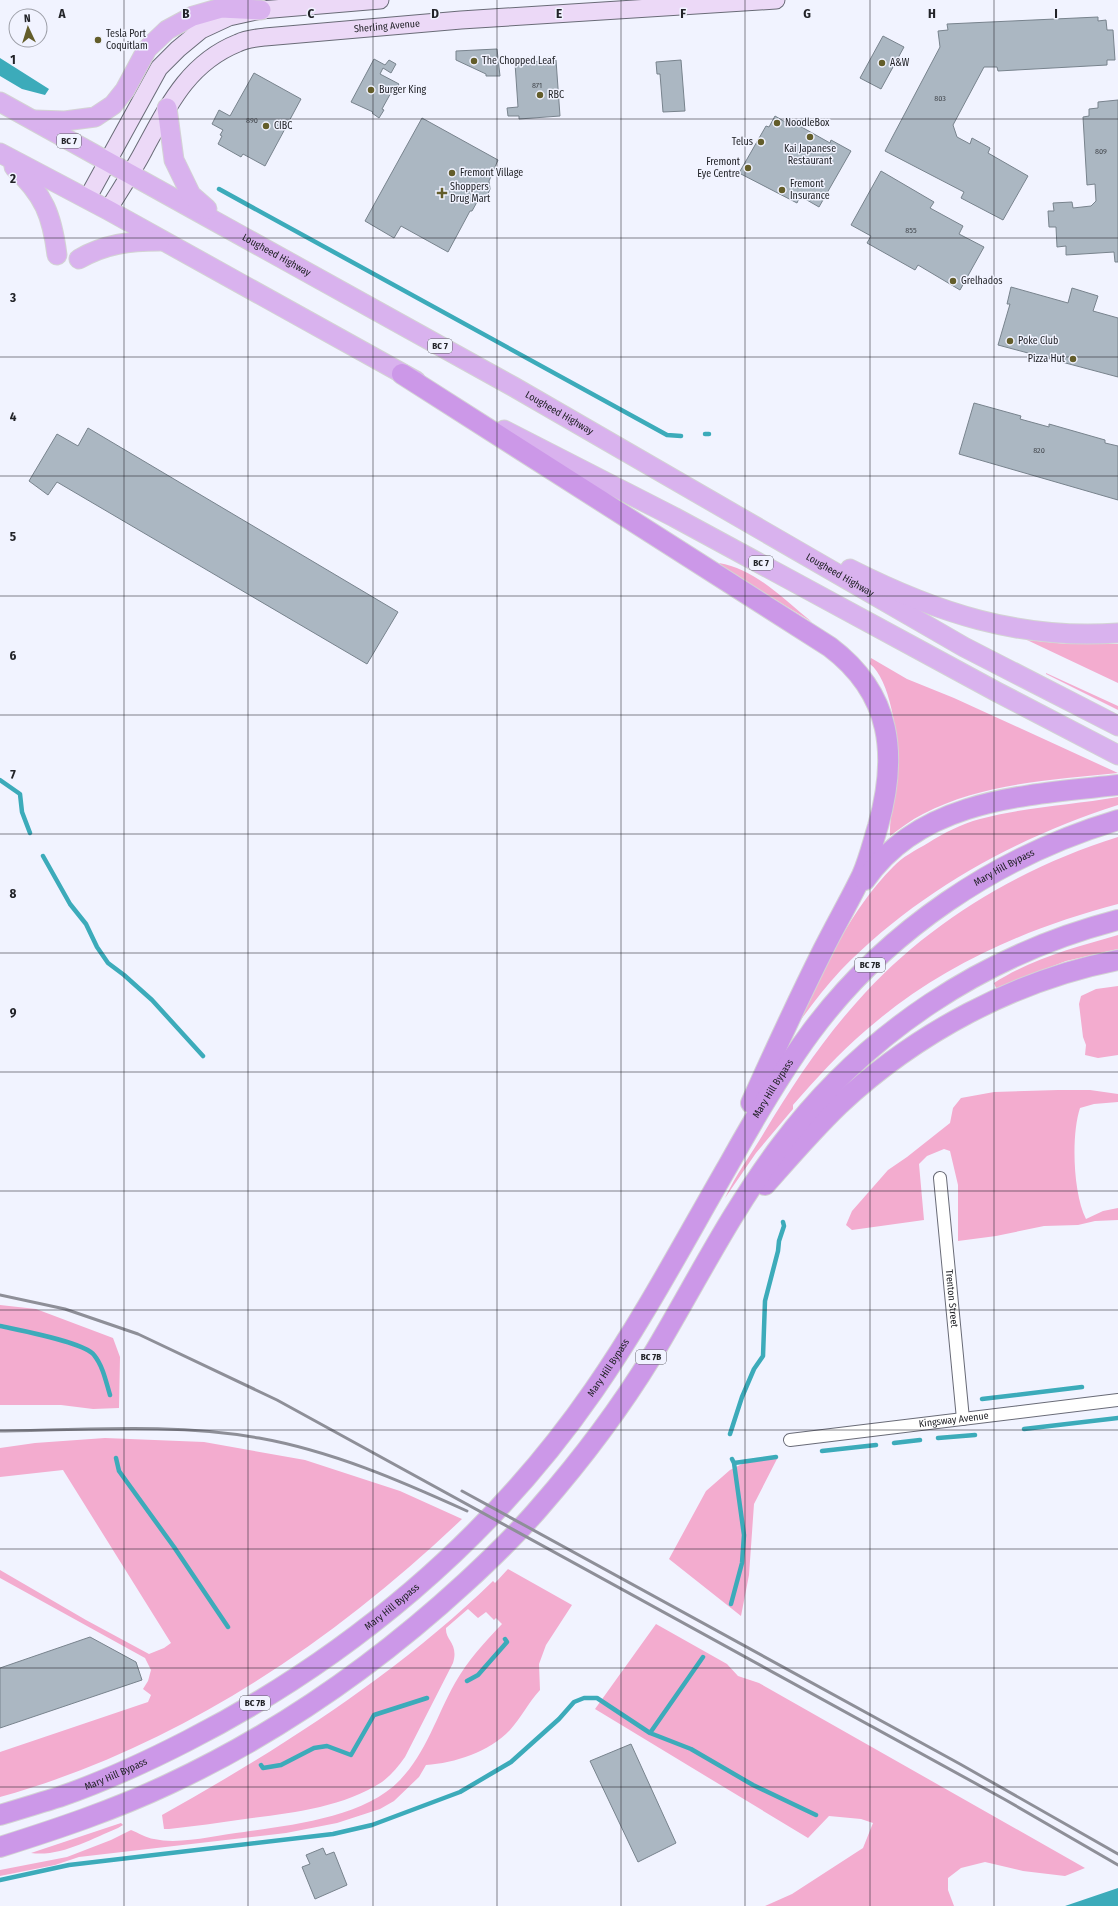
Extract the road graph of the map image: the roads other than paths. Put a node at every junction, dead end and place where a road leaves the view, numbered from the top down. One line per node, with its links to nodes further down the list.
1 (380, 0): 3 (main road)
2 (776, 0): 5 (main road, Sherling Avenue)
3 (261, 10): 6 (main road); 8 (main road)
4 (0, 102): 6 (main road, Lougheed Highway / BC 7)
5 (167, 108): 9 (main road, Sherling Avenue); 12 (main road)
6 (32, 120): 8 (main road, Lougheed Highway / BC 7)
7 (0, 153): 10 (main road, BC 7); 14 (main road)
8 (107, 162): 9 (main road, Lougheed Highway / BC 7); 10 (main road)
9 (130, 174): 11 (main road, Sherling Avenue); 12 (main road, Lougheed Highway / BC 7)
10 (87, 199): 11 (main road, BC 7)
11 (108, 210): 13 (main road, BC 7)
12 (230, 230): 17 (main road, Lougheed Highway / BC 7)
13 (161, 241): 15 (main road); 16 (main road, BC 7)
14 (57, 255)
15 (78, 259)
16 (402, 374): 20 (main road, BC 7); 23 (highway)
17 (648, 465): 18 (main road); 19 (main road, Lougheed Highway / BC 7)
18 (1118, 633)
19 (1118, 726)
20 (1118, 755)
21 (1118, 785): 23 (highway)
22 (1118, 820): 27 (highway, Mary Hill Bypass / BC 7B)
23 (848, 904): 27 (highway)
24 (1118, 920): 28 (highway, BC 7B)
25 (1118, 960): 28 (highway)
26 (940, 1178): 30 (street, Trenton Street)
27 (706, 1203): 32 (highway, Mary Hill Bypass / BC 7B)
28 (724, 1232): 33 (highway, BC 7B)
29 (1118, 1400): 30 (street, Kingsway Avenue)
30 (963, 1419): 31 (street, Kingsway Avenue)
31 (790, 1440)
32 (0, 1815)
33 (0, 1847)

